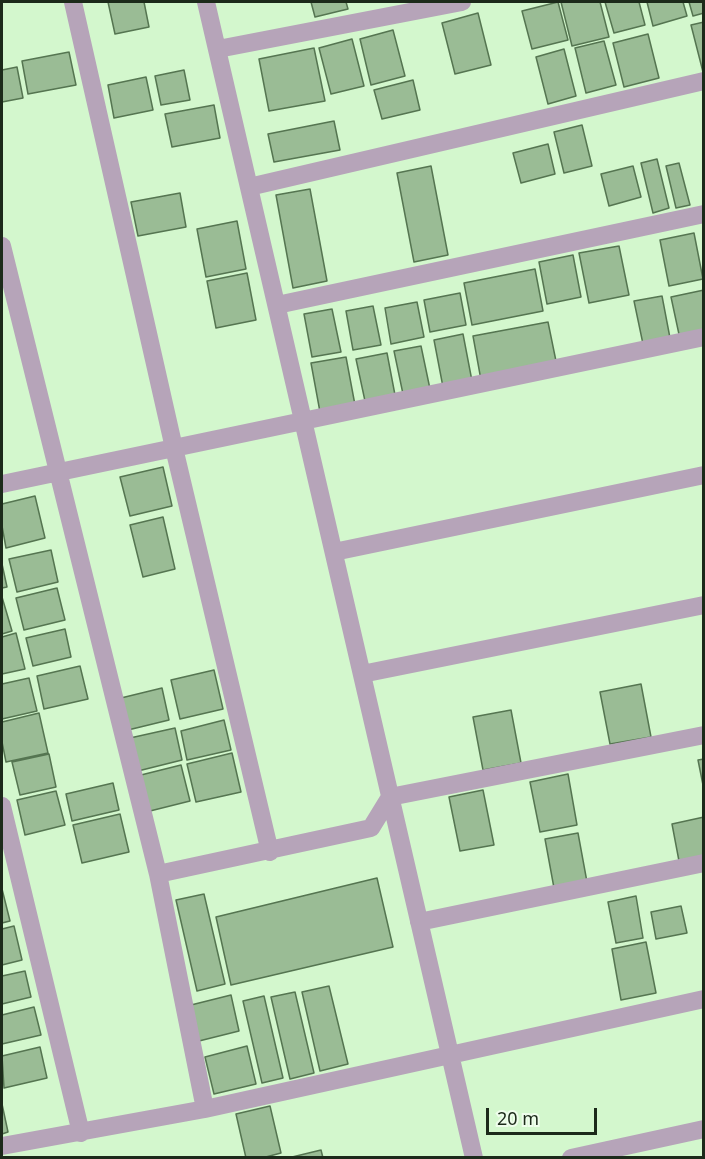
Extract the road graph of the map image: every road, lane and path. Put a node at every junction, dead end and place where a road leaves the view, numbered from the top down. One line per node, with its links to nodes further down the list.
1 (74, 2): 12 (street)
2 (206, 2): 4 (street)
3 (462, 2): 4 (street)
4 (218, 49): 6 (street)
5 (704, 81): 6 (street)
6 (249, 187): 9 (street)
7 (704, 214): 9 (street)
8 (2, 246): 13 (street)
9 (277, 304): 11 (street)
10 (704, 337): 11 (street)
11 (303, 421): 12 (street); 16 (street)
12 (174, 448): 13 (street); 22 (street)
13 (58, 472): 15 (street); 24 (street)
14 (704, 475): 16 (street)
15 (2, 484)
16 (334, 552): 18 (street)
17 (704, 605): 18 (street)
18 (362, 674): 20 (street)
19 (704, 735): 20 (street)
20 (390, 797): 22 (street); 25 (street)
21 (2, 806): 30 (street)
22 (270, 852): 24 (street)
23 (704, 863): 25 (street)
24 (158, 874): 28 (street)
25 (419, 922): 27 (street)
26 (704, 999): 27 (street)
27 (450, 1053): 28 (street); 32 (street)
28 (205, 1109): 30 (street)
29 (704, 1129): 33 (street)
30 (81, 1133): 31 (street)
31 (2, 1146)
32 (474, 1158)
33 (571, 1158)

